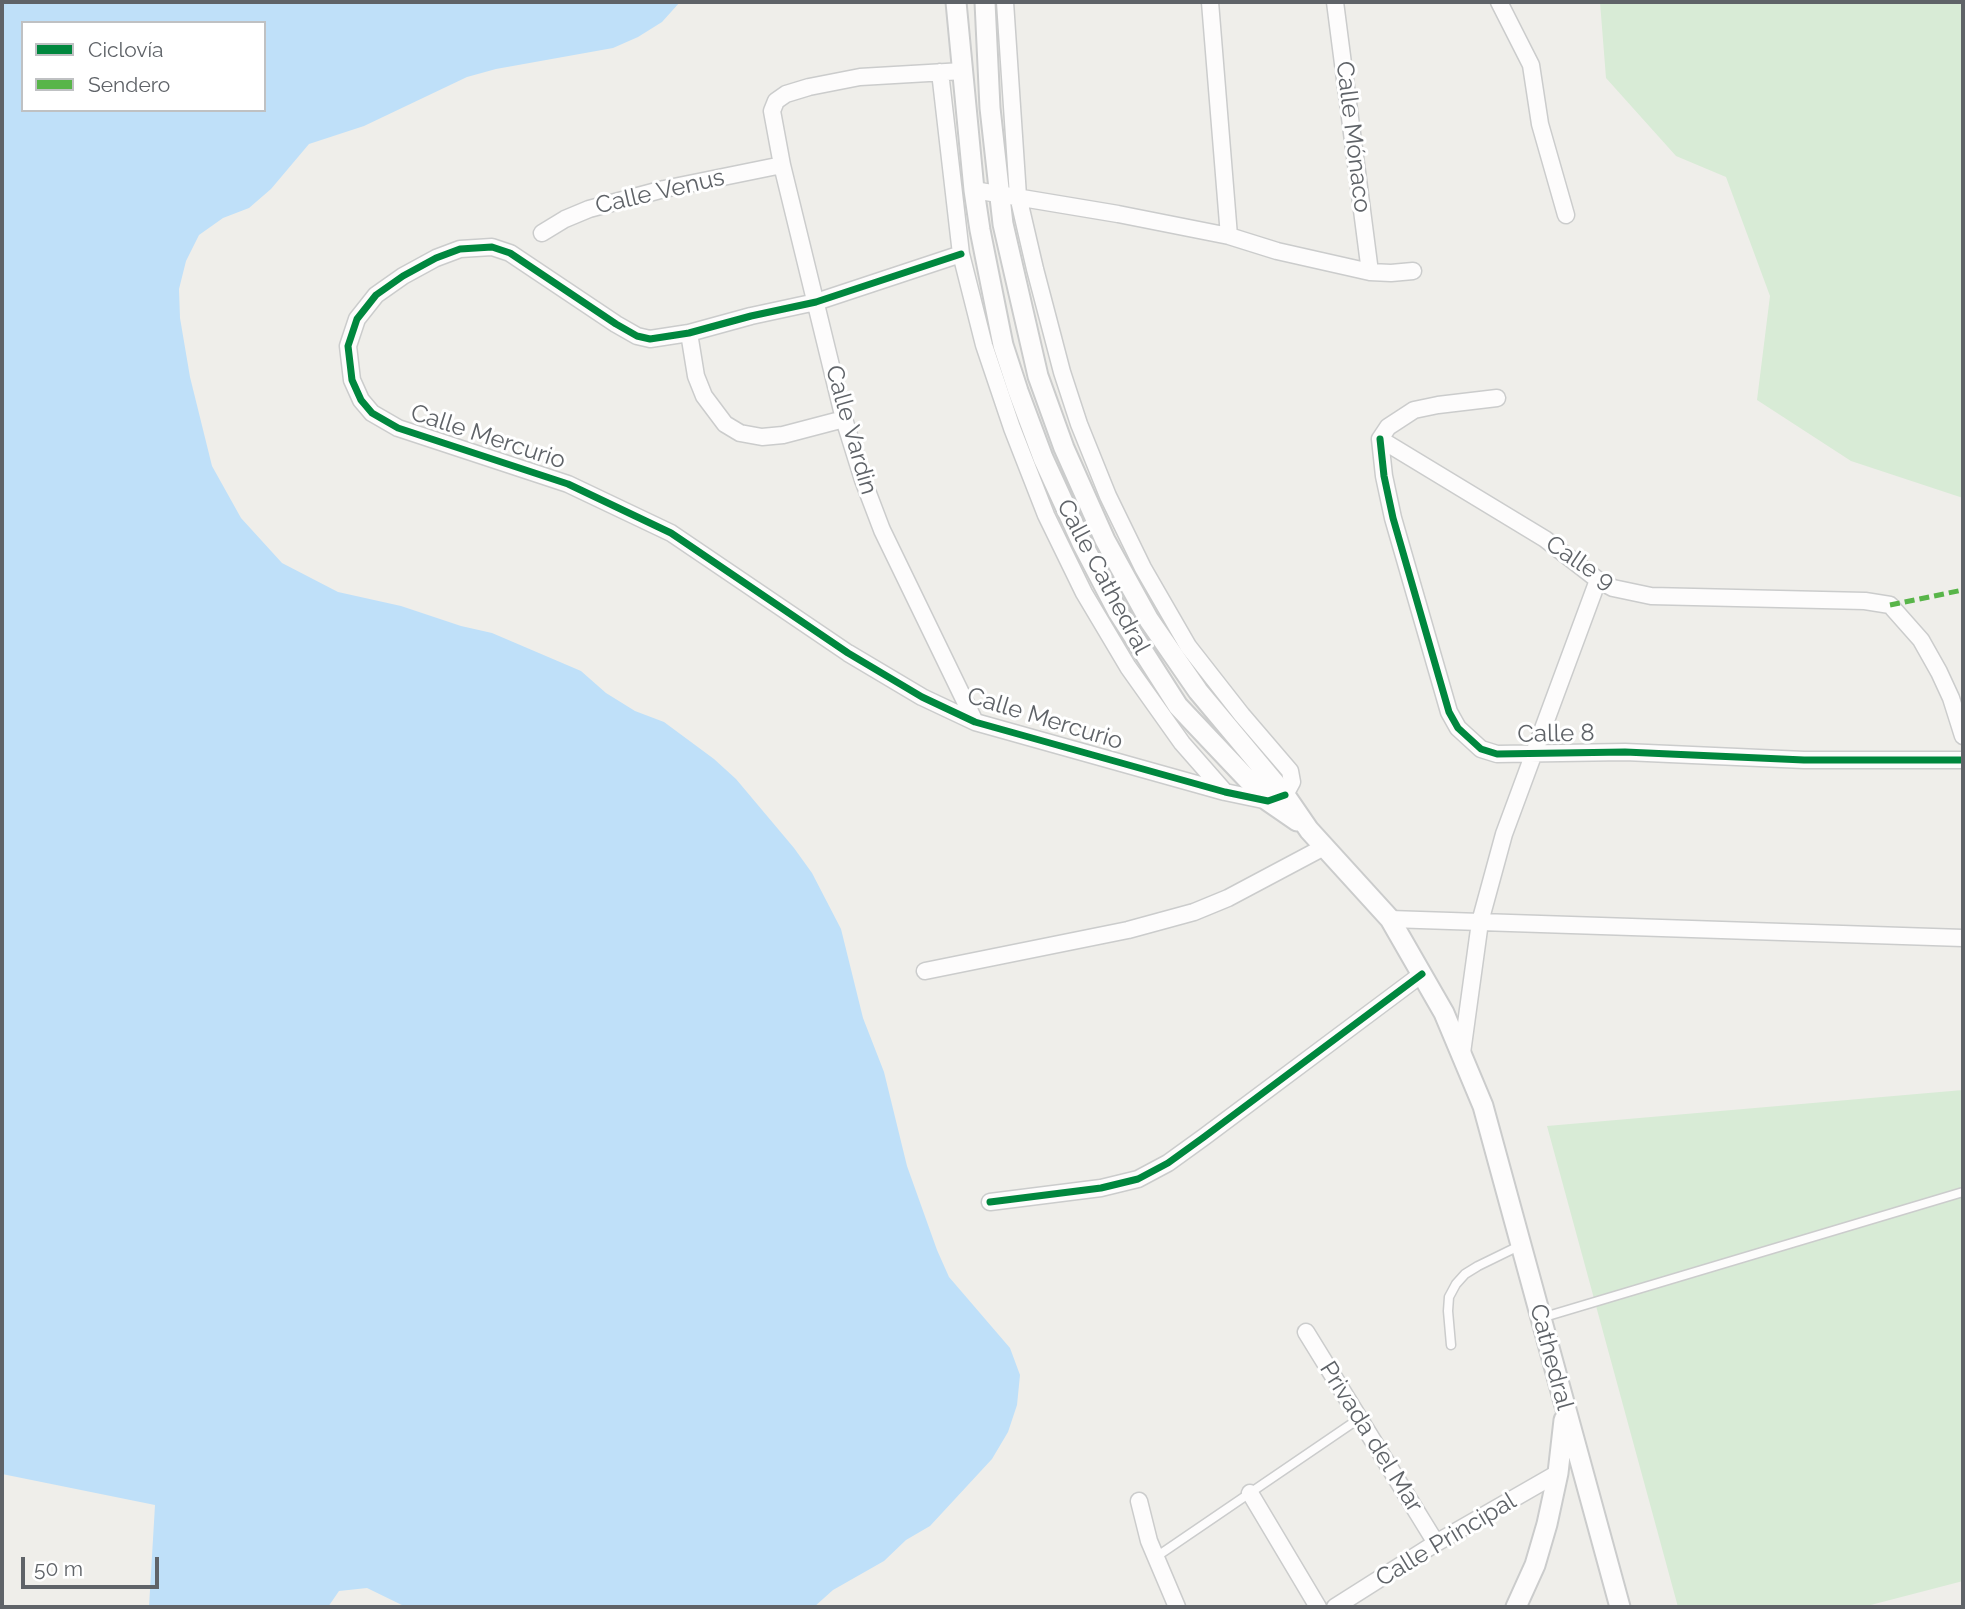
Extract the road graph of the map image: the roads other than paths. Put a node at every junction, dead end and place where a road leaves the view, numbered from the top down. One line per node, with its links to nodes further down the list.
1 (956, 2): 7 (street, Calle Cathedral)
2 (985, 2): 11 (street, Calle Cathedral)
3 (1004, 2): 11 (street)
4 (1210, 2): 14 (street)
5 (1335, 2): 17 (street, Calle Mónaco)
6 (1499, 2): 12 (street)
7 (963, 71): 8 (street); 10 (street, Calle Cathedral)
8 (940, 72): 9 (street, Calle Vardin); 15 (street)
9 (782, 164): 13 (street, Calle Venus); 18 (street, Calle Vardin)
10 (974, 190): 11 (street); 29 (street, Calle Cathedral)
11 (1009, 195): 14 (street); 29 (street, Calle Cathedral); 29 (street)
12 (1566, 215)
13 (542, 233)
14 (1229, 236): 17 (street)
15 (961, 254): 18 (street, Calle Mercurio); 28 (street)
16 (1413, 271): 17 (street)
17 (1370, 272)
18 (816, 302): 19 (street, Calle Mercurio); 21 (street, Calle Vardin)
19 (689, 333): 21 (street); 24 (street, Calle Mercurio)
20 (1497, 398): 22 (street)
21 (844, 419): 24 (street, Calle Vardin)
22 (1380, 439): 23 (street, Calle 9); 26 (street, Calle 8)
23 (1598, 580): 25 (street, Calle 9); 26 (street)
24 (975, 722): 28 (street, Calle Mercurio)
25 (1962, 730)
26 (1533, 755): 27 (street, Calle 8); 32 (street)
27 (1963, 760)
28 (1225, 792): 29 (street, Calle Mercurio)
29 (1277, 798): 30 (street, Calle Cathedral)
30 (1324, 848): 31 (street, Calle Cathedral); 34 (street)
31 (1390, 919): 32 (street); 35 (street, Calle Cathedral)
32 (1480, 922): 33 (street); 36 (street)
33 (1963, 938)
34 (925, 971)
35 (1422, 974): 36 (street, Calle Cathedral); 39 (street)
36 (1462, 1053): 37 (street, Calle Cathedral)
37 (1483, 1106): 40 (street, Cathedral)
38 (1963, 1192): 41 (lane)
39 (990, 1202)
40 (1521, 1245): 41 (street, Cathedral); 43 (lane)
41 (1541, 1318): 44 (street, Cathedral)
42 (1306, 1332): 45 (street, Privada del Mar)
43 (1451, 1345)
44 (1565, 1405): 46 (street); 55 (street, Cathedral)
45 (1360, 1418): 47 (lane); 49 (street, Privada del Mar)
46 (1558, 1474): 49 (street, Calle Principal); 54 (street)
47 (1250, 1493): 50 (lane); 52 (street)
48 (1139, 1501): 50 (street)
49 (1436, 1543): 53 (street, Calle Principal)
50 (1156, 1557): 51 (street)
51 (1177, 1607)
52 (1318, 1607)
53 (1335, 1607)
54 (1516, 1607)
55 (1620, 1607)

